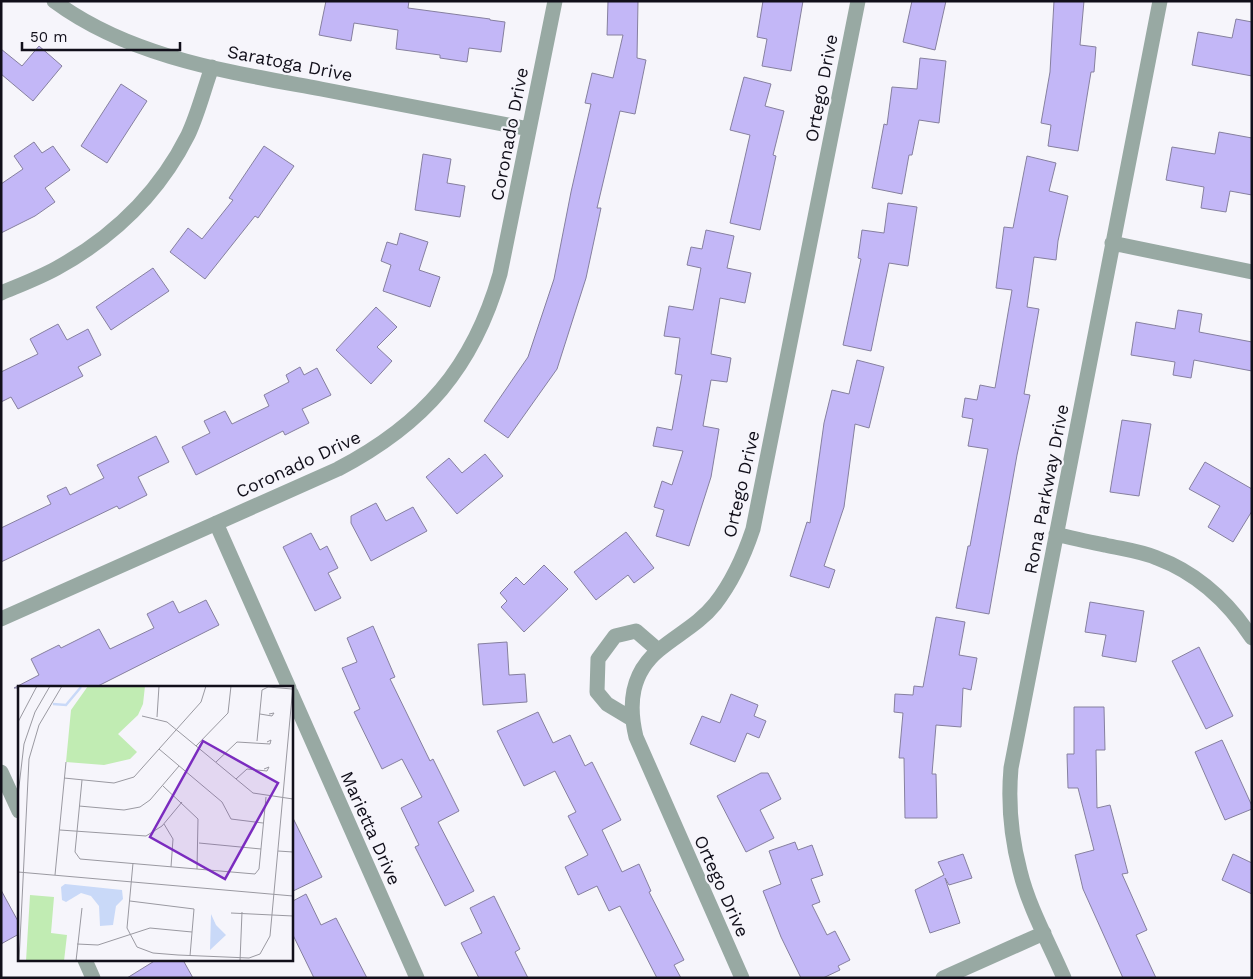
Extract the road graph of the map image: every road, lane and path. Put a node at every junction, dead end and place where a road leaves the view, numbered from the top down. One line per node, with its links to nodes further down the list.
1 (54, 1): 5 (street, Saratoga Drive)
2 (555, 1): 6 (street, Coronado Drive)
3 (858, 1): 14 (street, Ortego Drive)
4 (1160, 1): 7 (street, Rona Parkway Drive)
5 (212, 67): 6 (street, Saratoga Drive); 9 (street)
6 (529, 129): 10 (street, Coronado Drive)
7 (1112, 243): 8 (street); 11 (street, Rona Parkway Drive)
8 (1252, 272)
9 (1, 294)
10 (216, 523): 12 (street, Coronado Drive); 15 (street)
11 (1056, 534): 13 (street); 20 (street, Rona Parkway Drive)
12 (1, 618)
13 (1252, 638)
14 (658, 650): 17 (street, Ortego Drive); 17 (street)
15 (288, 686)
16 (292, 695): 23 (street, Marietta Drive)
17 (632, 719): 24 (street, Ortego Drive)
18 (1, 772): 19 (street)
19 (18, 809)
20 (1044, 933): 25 (street); 26 (street, Rona Parkway Drive)
21 (86, 962): 22 (street)
22 (93, 978)
23 (417, 978)
24 (742, 978)
25 (943, 978)
26 (1064, 978)

